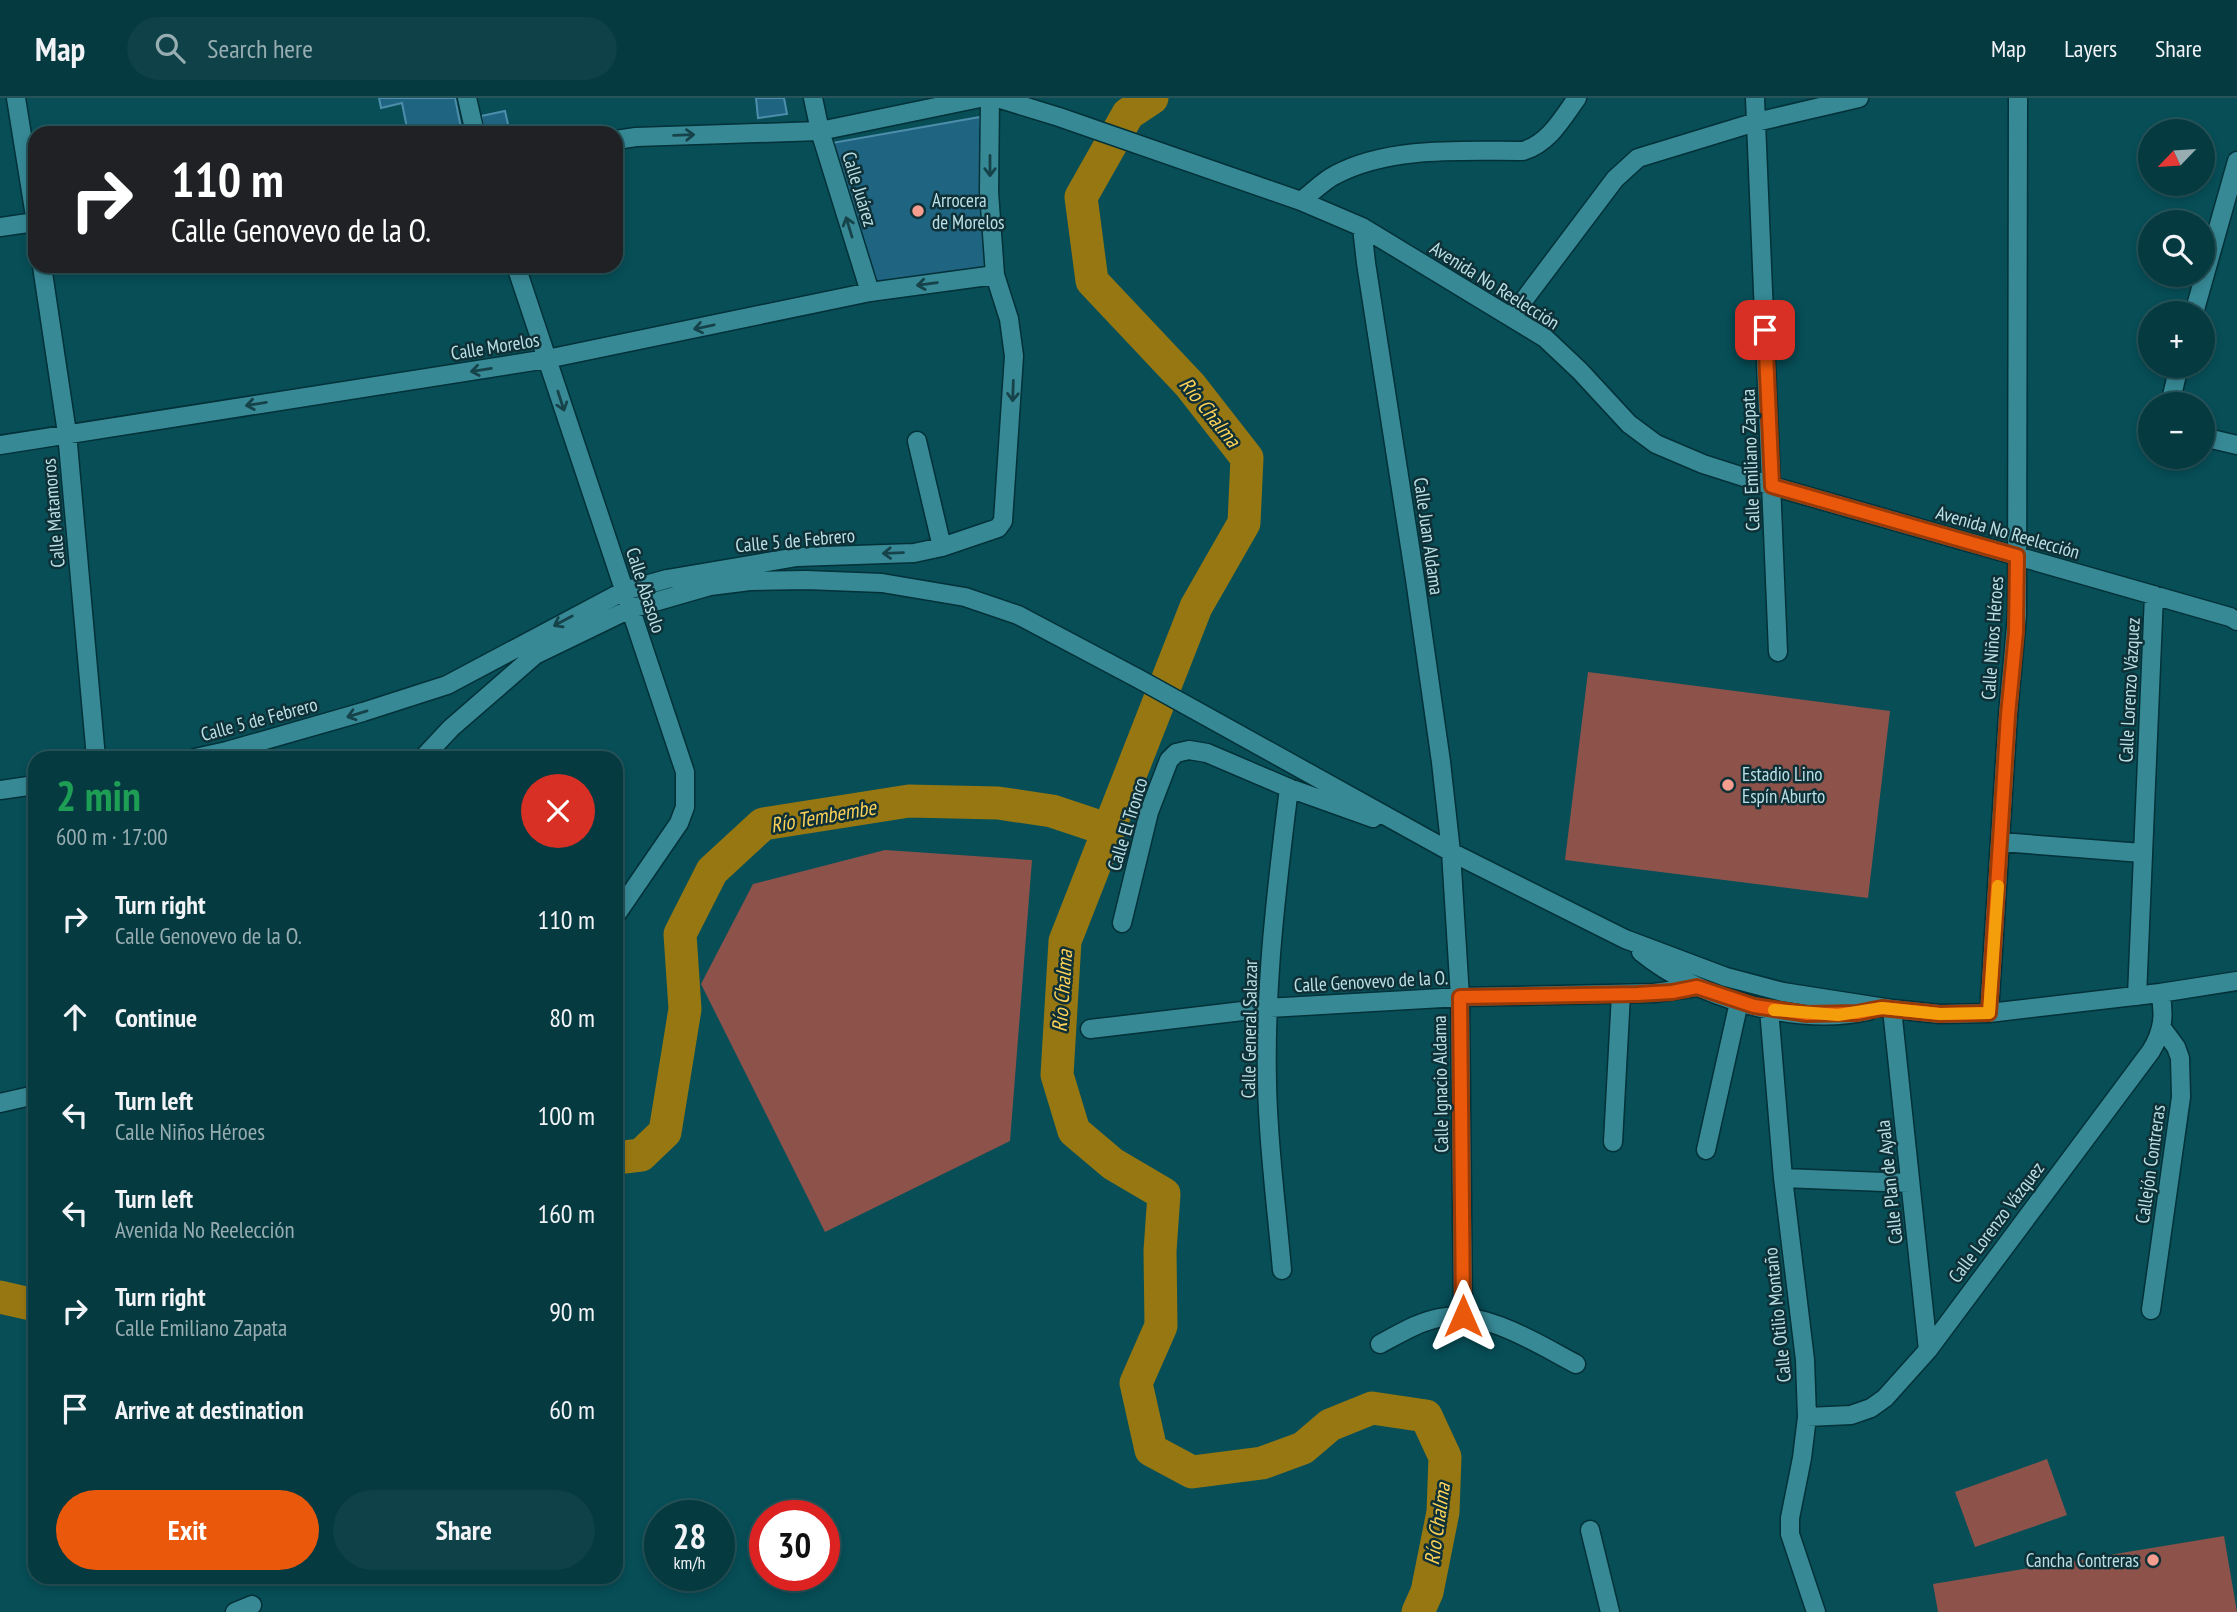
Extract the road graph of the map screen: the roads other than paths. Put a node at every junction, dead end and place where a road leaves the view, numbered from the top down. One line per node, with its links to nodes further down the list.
1 (16, 98): 16 (street)
2 (467, 98): 12 (street)
3 (813, 98): 13 (street, Calle Juárez)
4 (980, 98): 13 (street)
5 (990, 98): 23 (street, Calle 5 de Febrero, one-way to 23)
6 (997, 98): 17 (street, Avenida No Reelección)
7 (1577, 98): 17 (street)
8 (1755, 98): 11 (street, Calle Emiliano Zapata)
9 (1859, 98): 11 (street)
10 (2018, 98): 35 (street, Calle Niños Héroes)
11 (1756, 122): 26 (street); 33 (street, Calle Emiliano Zapata)
12 (473, 126)
13 (820, 131): 14 (street, one-way to 13); 24 (street, Calle Juárez, one-way to 13)
14 (623, 139)
15 (2237, 161): 25 (street)
16 (28, 173)
17 (1301, 201): 20 (street, Avenida No Reelección)
18 (28, 223): 19 (street)
19 (0, 227)
20 (1362, 227): 26 (street, Avenida No Reelección); 50 (street, Calle Juan Aldama)
21 (44, 273): 28 (street, Calle Matamoros)
22 (518, 273): 27 (street, Calle Abasolo)
23 (995, 275): 24 (street, Calle Morelos, one-way to 24); 34 (street, Calle 5 de Febrero, one-way to 34)
24 (870, 292): 27 (street, Calle Morelos, one-way to 27)
25 (2197, 301)
26 (1511, 317): 33 (street, Avenida No Reelección)
27 (547, 359): 28 (street, Calle Morelos, one-way to 28); 36 (street, Calle Abasolo, one-way to 36)
28 (67, 433): 31 (street, Calle Morelos); 42 (street, Calle Matamoros)
29 (2215, 439): 32 (street)
30 (917, 441): 34 (street)
31 (0, 445)
32 (2237, 445)
33 (1772, 486): 35 (street, Avenida No Reelección); 41 (street, Calle Emiliano Zapata)
34 (942, 547): 36 (street, Calle 5 de Febrero, one-way to 36)
35 (2017, 556): 37 (street, Avenida No Reelección); 49 (street, Calle Niños Héroes)
36 (624, 591): 38 (street, Calle Abasolo); 40 (street, Calle 5 de Febrero, one-way to 40)
37 (2154, 596): 39 (street, Avenida No Reelección); 51 (street, Calle Lorenzo Vázquez)
38 (630, 609): 40 (street); 48 (street); 52 (street, Calle Abasolo)
39 (2235, 618)
40 (532, 647): 43 (street, Calle 5 de Febrero, one-way to 43); 44 (street)
41 (1778, 652)
42 (95, 751)
43 (227, 751)
44 (430, 751)
45 (28, 786): 47 (street)
46 (1289, 788): 48 (street); 53 (street, Calle El Tronco); 62 (street, Calle General Salazar)
47 (0, 790)
48 (1413, 831): 50 (street)
49 (2001, 842): 51 (street); 65 (street, Calle Niños Héroes)
50 (1451, 852): 54 (street); 60 (street, Calle Ignacio Aldama)
51 (2142, 853): 59 (street, Calle Lorenzo Vázquez)
52 (623, 905)
53 (1122, 923)
54 (1625, 939): 56 (street); 63 (street)
55 (2237, 981): 57 (street)
56 (1697, 987): 58 (street, Calle Genovevo de la O.); 61 (street)
57 (2160, 993): 59 (street); 66 (street)
58 (1621, 994): 60 (street, Calle Genovevo de la O.); 70 (street)
59 (2137, 996): 65 (street)
60 (1460, 997): 62 (street, Calle Genovevo de la O.); 76 (street, Calle Ignacio Aldama)
61 (1739, 1002): 64 (street); 71 (street)
62 (1268, 1008): 67 (street, Calle Genovevo de la O.); 74 (street, Calle General Salazar)
63 (1887, 1008): 64 (street); 65 (street); 73 (street, Calle Plan de Ayala)
64 (1769, 1009): 72 (street, Calle Otilio Montaño)
65 (1989, 1013)
66 (2162, 1028): 75 (street, Callejón Contreras); 78 (street, Calle Lorenzo Vázquez)
67 (1090, 1029)
68 (28, 1097): 69 (street)
69 (0, 1103)
70 (1613, 1142)
71 (1706, 1150)
72 (1783, 1178): 73 (street); 80 (street, Calle Otilio Montaño)
73 (1909, 1183): 78 (street, Calle Plan de Ayala)
74 (1282, 1270)
75 (2151, 1310)
76 (1463, 1316): 77 (street); 79 (street)
77 (1380, 1344)
78 (1928, 1350): 80 (street, Calle Lorenzo Vázquez)
79 (1576, 1364)
80 (1807, 1417): 85 (street, Calle Otilio Montaño)
81 (1590, 1530): 84 (street)
82 (252, 1605): 83 (street)
83 (235, 1612)
84 (1610, 1612)
85 (1816, 1612)

